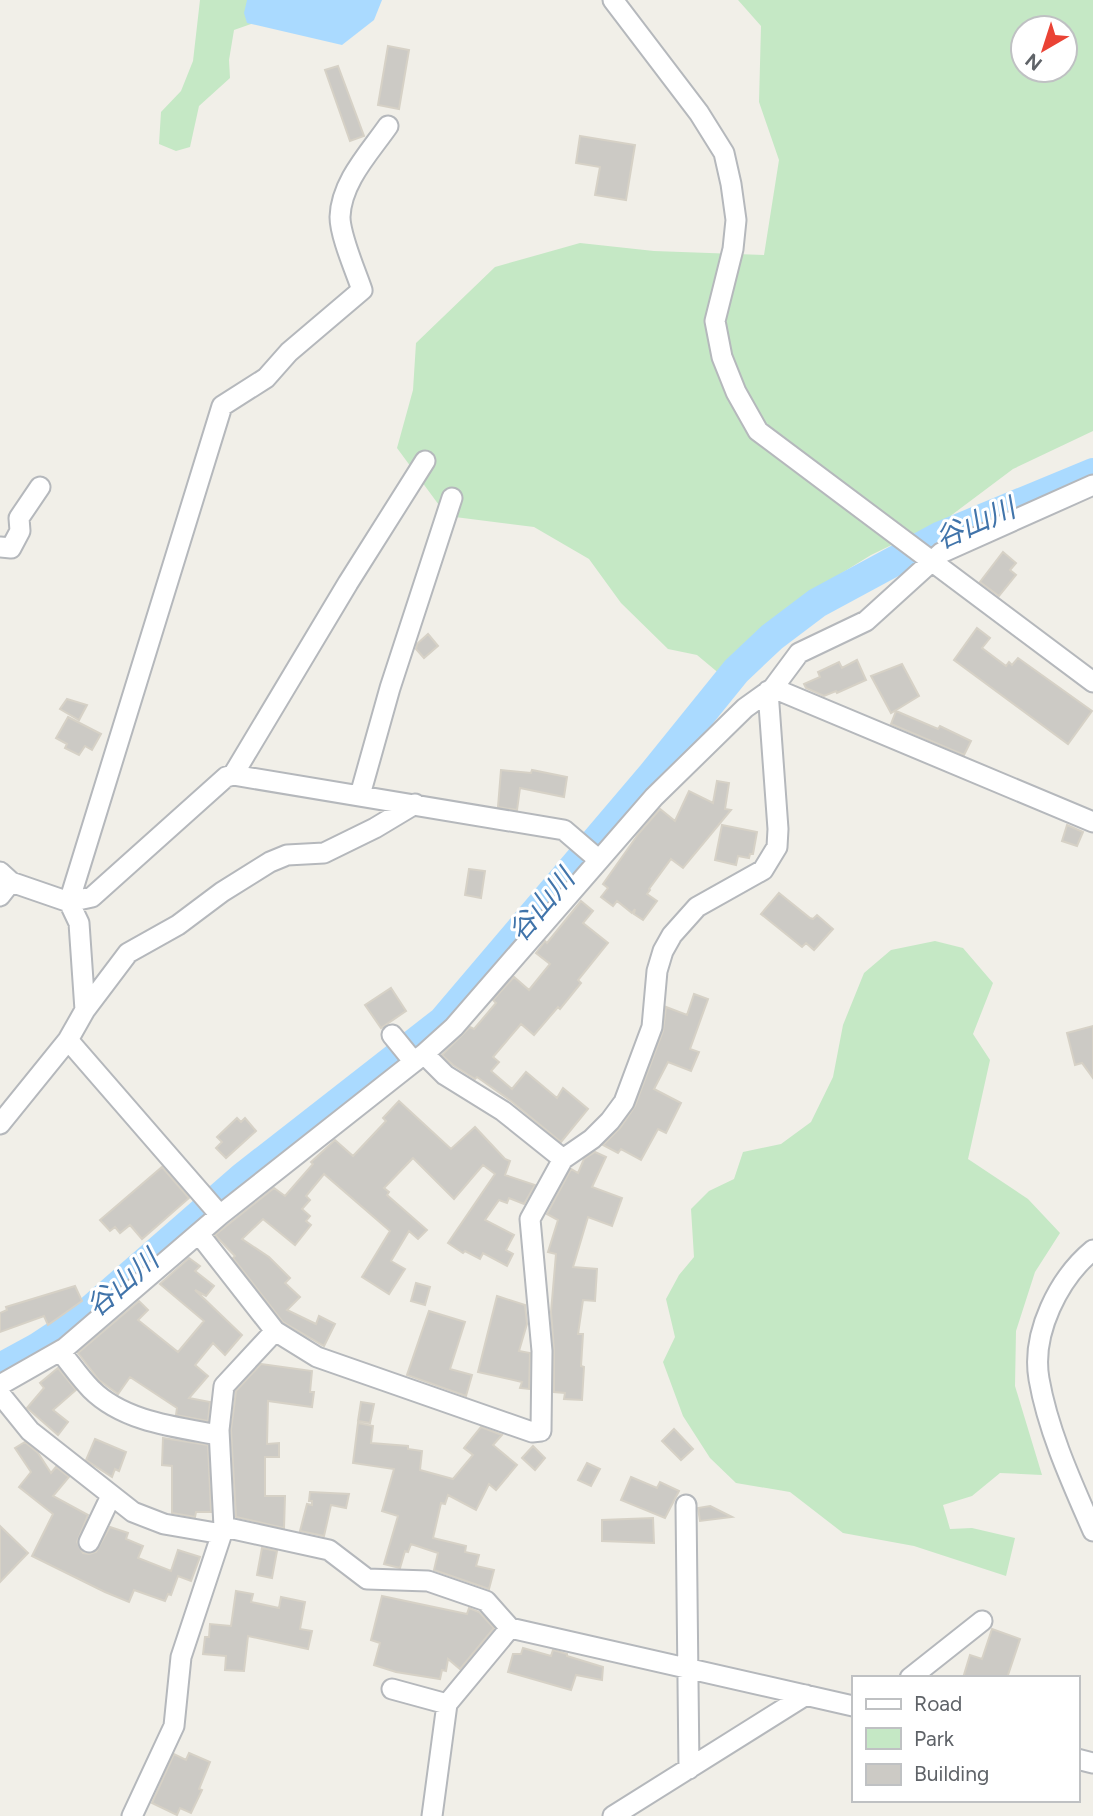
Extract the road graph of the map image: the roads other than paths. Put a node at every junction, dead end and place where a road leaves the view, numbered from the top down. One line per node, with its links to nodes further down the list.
1 (613, 0): 8 (street)
2 (388, 126): 17 (street)
3 (425, 461): 11 (street)
4 (1093, 485): 8 (street)
5 (40, 487): 7 (street)
6 (452, 498): 12 (street)
7 (0, 547)
8 (927, 560): 9 (street); 10 (street)
9 (1093, 682)
10 (771, 690): 14 (street); 15 (street); 23 (street)
11 (233, 775): 12 (street); 17 (street)
12 (360, 795): 13 (street)
13 (415, 804): 15 (street); 18 (street)
14 (1093, 822)
15 (599, 859): 21 (street)
16 (4, 884): 17 (street)
17 (69, 902): 18 (street)
18 (85, 1010): 20 (street)
19 (392, 1035): 21 (street)
20 (68, 1040): 22 (street); 24 (street)
21 (419, 1058): 23 (street); 24 (street)
22 (0, 1124)
23 (563, 1159): 27 (street)
24 (220, 1215): 25 (street)
25 (199, 1234): 27 (street); 28 (street)
26 (1093, 1250): 35 (street)
27 (275, 1331): 31 (street)
28 (60, 1351): 29 (street); 31 (street)
29 (0, 1385)
30 (0, 1394): 32 (street)
31 (219, 1435): 34 (street)
32 (111, 1496): 34 (street); 36 (street)
33 (686, 1505): 39 (street)
34 (223, 1530): 38 (street); 46 (street)
35 (1093, 1531)
36 (89, 1542)
37 (982, 1620): 40 (street)
38 (510, 1628): 39 (street); 43 (street)
39 (688, 1669): 42 (street); 45 (street)
40 (912, 1676)
41 (393, 1689): 43 (street)
42 (806, 1695): 44 (street); 45 (street)
43 (447, 1704): 47 (street)
44 (852, 1706)
45 (689, 1769): 48 (street)
46 (132, 1816)
47 (432, 1816)
48 (613, 1816)

